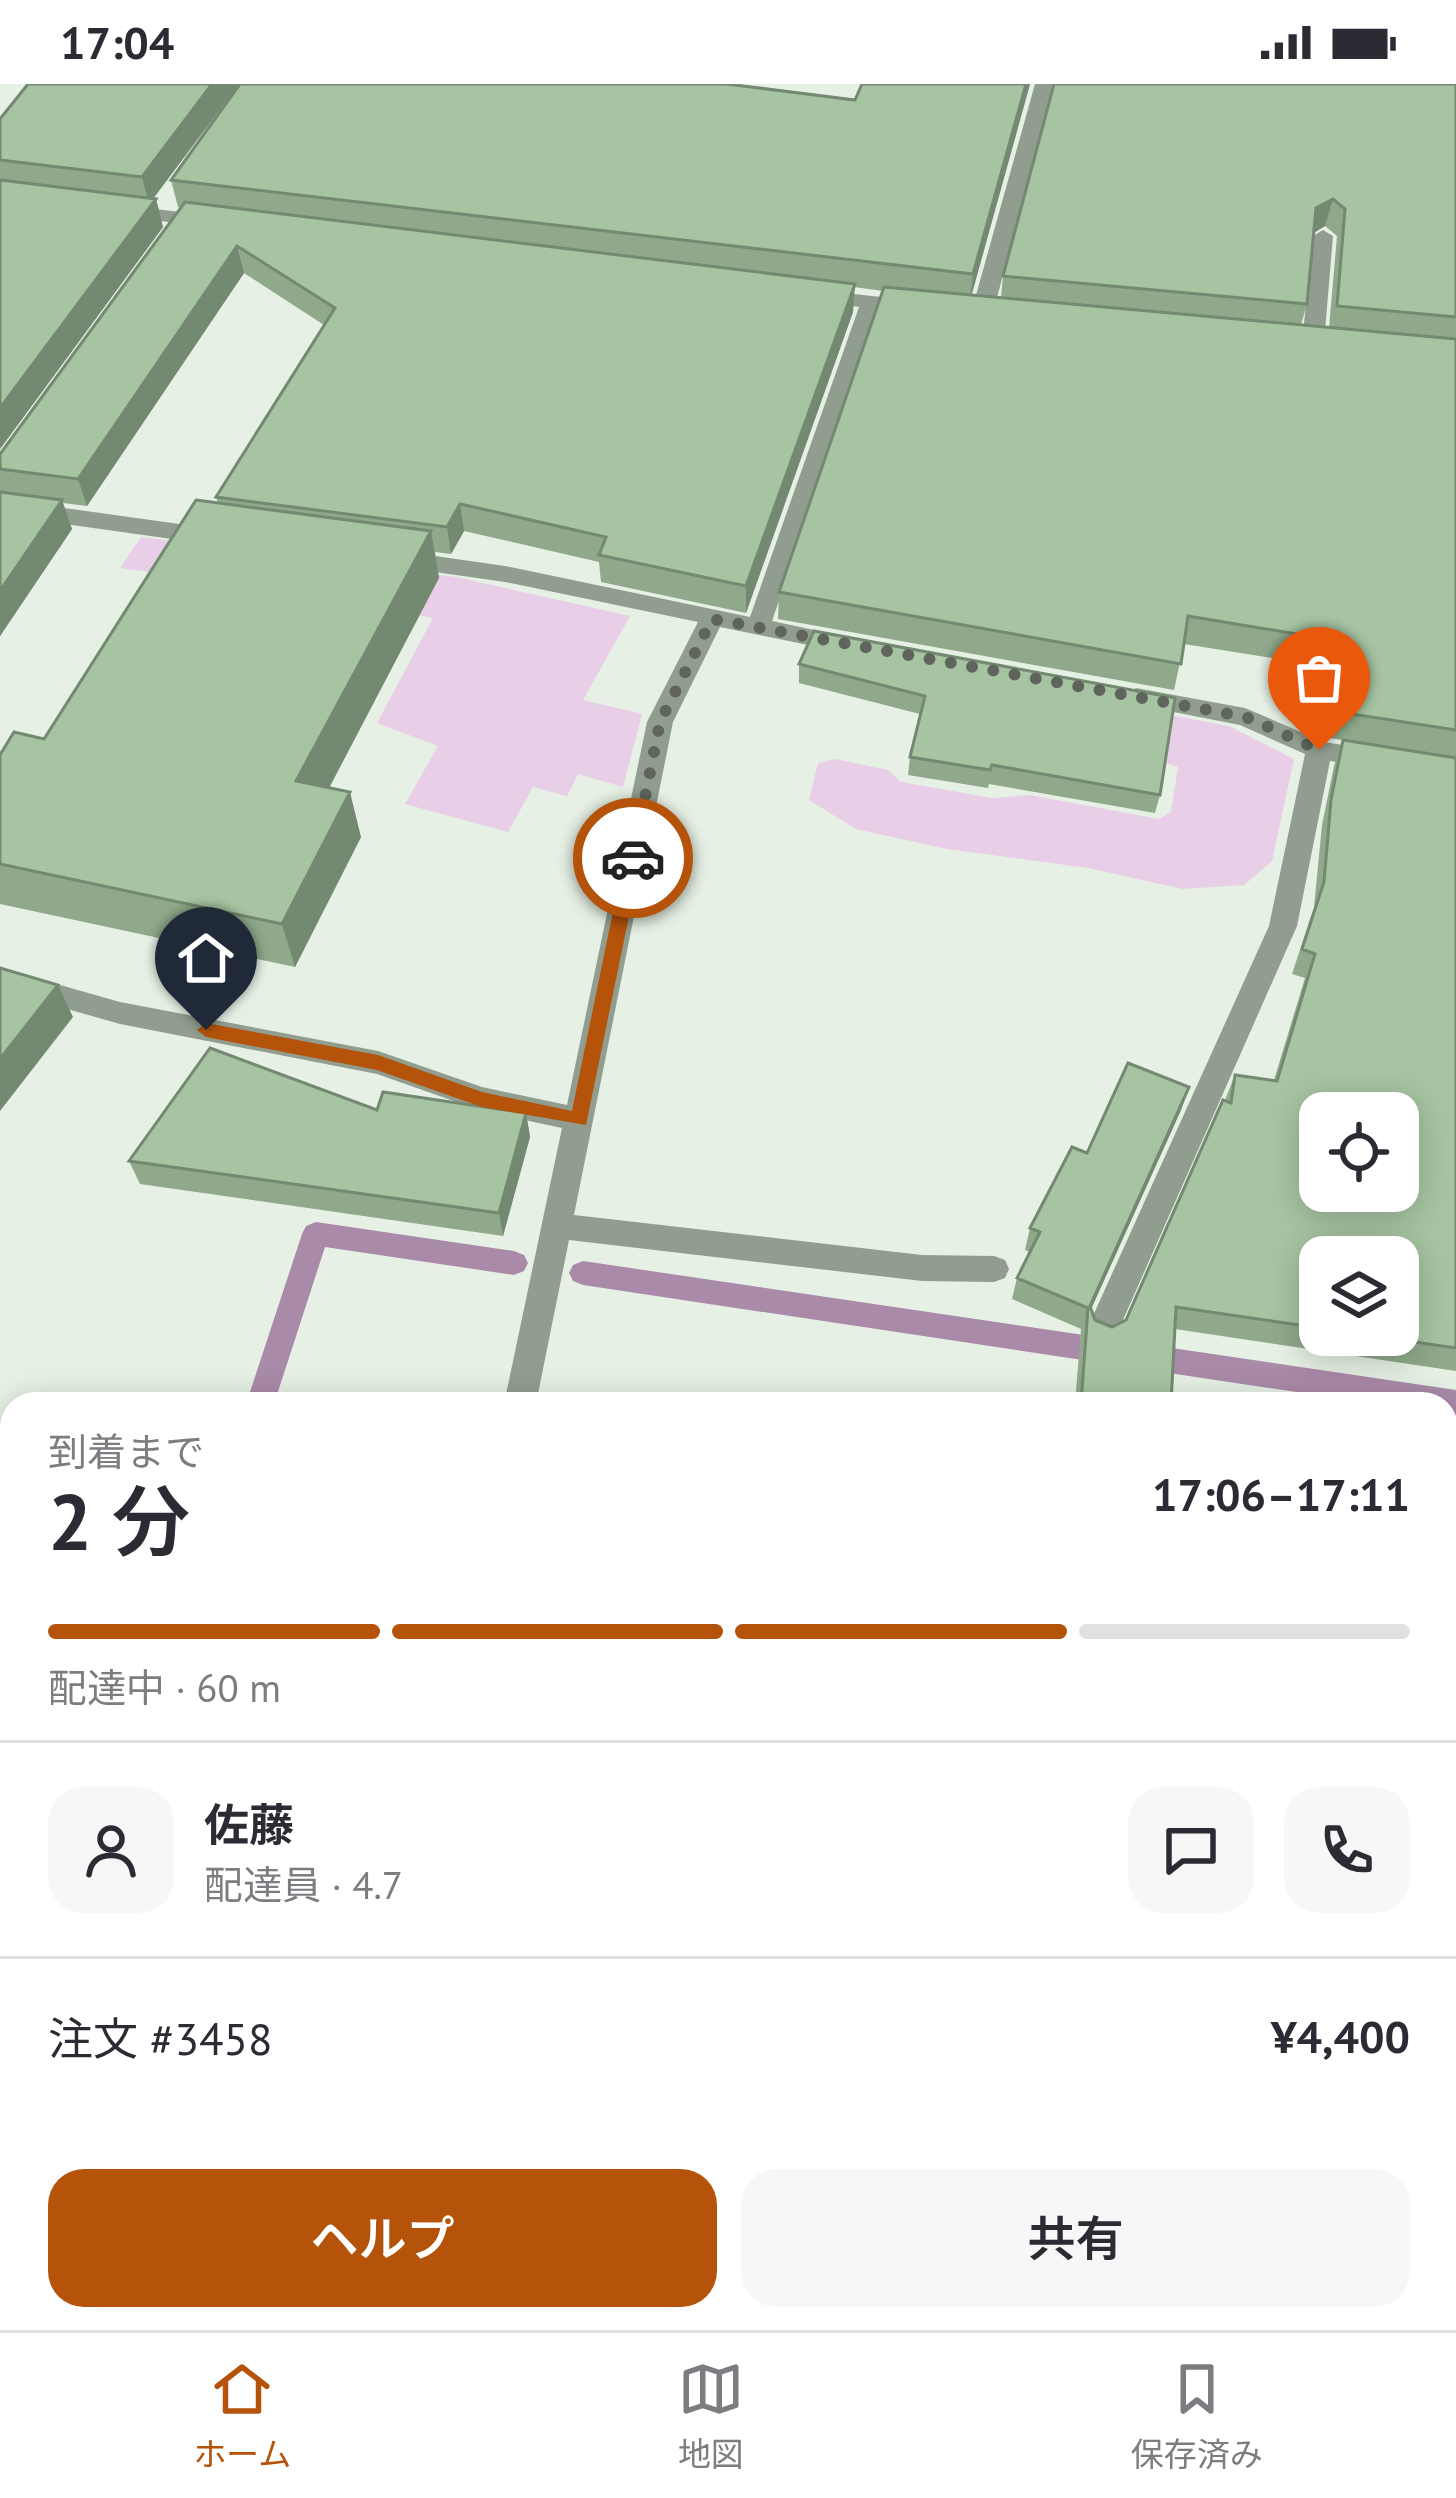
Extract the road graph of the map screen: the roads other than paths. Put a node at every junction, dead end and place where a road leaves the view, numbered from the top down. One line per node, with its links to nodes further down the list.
1 (1044, 84): 7 (street)
2 (90, 207): 3 (street)
3 (232, 224)
4 (1323, 236): 10 (street)
5 (800, 294): 6 (street)
6 (871, 303): 7 (street); 16 (street)
7 (960, 311): 8 (street)
8 (1006, 315)
9 (1289, 340): 10 (street)
10 (1313, 343): 11 (street)
11 (1337, 345)
12 (0, 507): 13 (street)
13 (244, 541)
14 (379, 556): 15 (street)
15 (712, 619): 16 (street); 22 (street)
16 (758, 628): 17 (street)
17 (874, 650)
18 (1106, 692): 19 (street)
19 (1319, 750): 20 (street); 25 (street)
20 (1456, 772)
21 (0, 979): 22 (street)
22 (580, 1120): 23 (street)
23 (556, 1226): 24 (street); 26 (street)
24 (994, 1268)
25 (1103, 1329)
26 (522, 1392)

